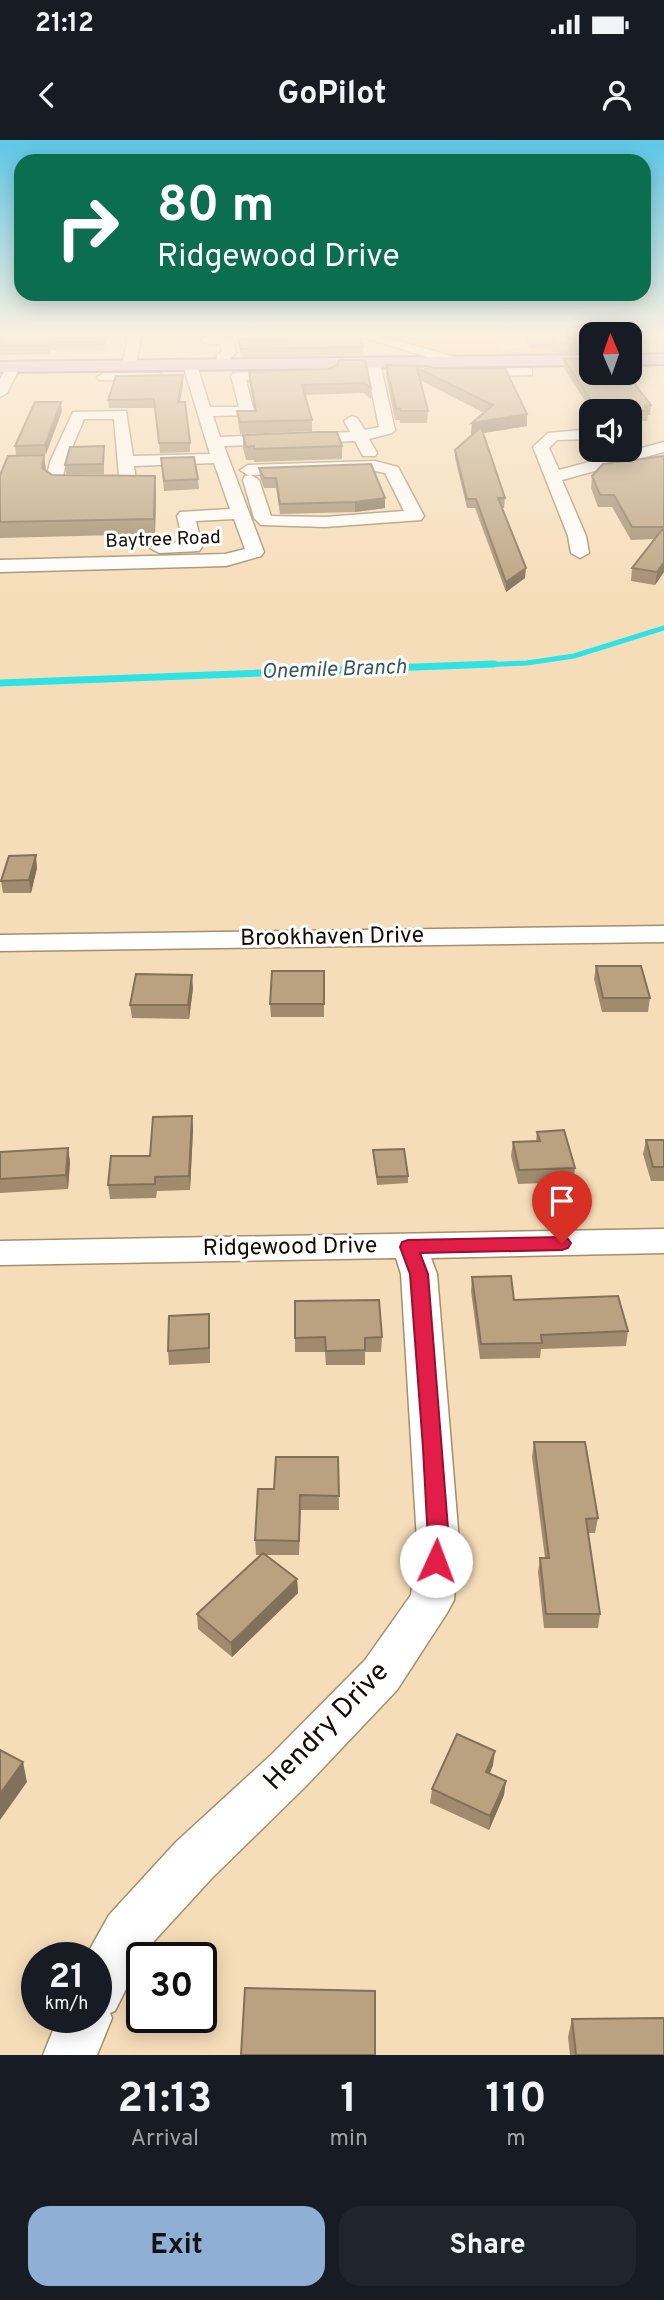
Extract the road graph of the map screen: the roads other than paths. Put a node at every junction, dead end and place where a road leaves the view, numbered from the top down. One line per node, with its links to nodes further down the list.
1 (73, 424): 11 (street)
2 (122, 424): 11 (street)
3 (208, 424): 10 (street, Baytree Road)
4 (354, 424): 7 (street)
5 (386, 424): 7 (street)
6 (579, 435): 13 (street)
7 (360, 436): 9 (street); 10 (street)
8 (664, 447): 13 (street)
9 (369, 453)
10 (220, 457): 11 (street); 12 (street); 14 (street, Baytree Road)
11 (128, 461)
12 (248, 470): 12 (street)
13 (553, 477): 16 (street)
14 (240, 514): 15 (street); 17 (street, Baytree Road)
15 (0, 553)
16 (580, 553)
17 (0, 566)
18 (664, 934): 19 (street, Brookhaven Drive)
19 (0, 943)
20 (664, 1241): 21 (street, Ridgewood Drive)
21 (408, 1247): 22 (street, Ridgewood Drive); 23 (street, Hendry Drive)
22 (0, 1253)
23 (112, 1962)
24 (79, 2033): 25 (street)
25 (70, 2055)

